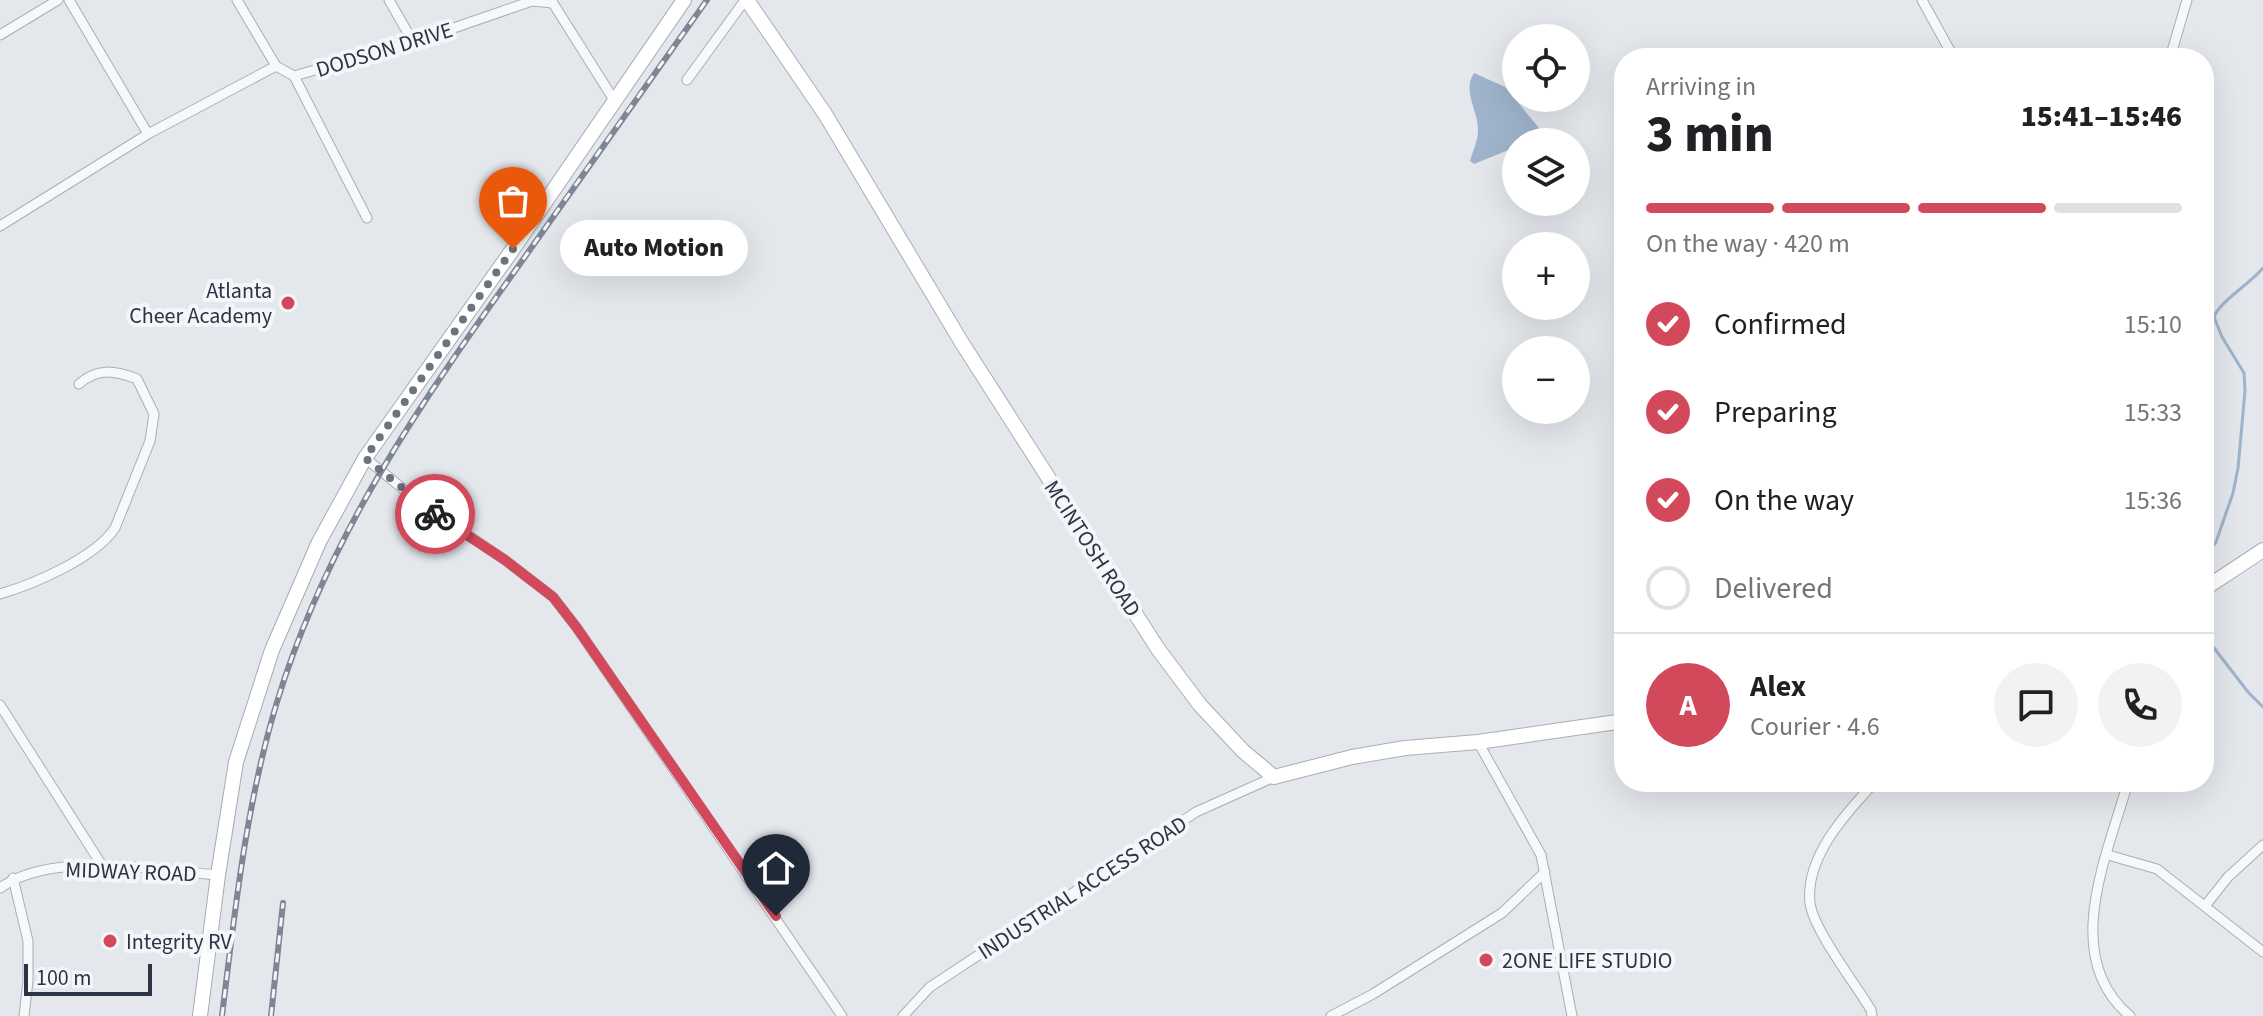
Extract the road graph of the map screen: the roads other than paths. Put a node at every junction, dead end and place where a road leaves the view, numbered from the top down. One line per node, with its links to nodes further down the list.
1 (58, 0): 10 (street)
2 (69, 0): 18 (street)
3 (237, 0): 14 (street)
4 (389, 0): 11 (street)
5 (684, 0): 17 (street)
6 (746, 0): 16 (street, MCINTOSH ROAD); 29 (street, MCINTOSH ROAD)
7 (1922, 0): 12 (street)
8 (2187, 0): 13 (street)
9 (552, 2): 11 (street, DODSON DRIVE); 17 (street, DODSON DRIVE)
10 (0, 35)
11 (413, 42): 15 (street, DODSON DRIVE)
12 (1948, 48)
13 (2173, 48)
14 (276, 66): 15 (street, DODSON DRIVE); 18 (street)
15 (294, 76): 19 (street)
16 (687, 80)
17 (614, 100): 22 (street)
18 (148, 134): 20 (street)
19 (367, 218)
20 (0, 226)
21 (79, 384): 25 (street)
22 (365, 458): 36 (street); 43 (street)
23 (2263, 550): 24 (street)
24 (2214, 582)
25 (0, 594)
26 (0, 705): 34 (street)
27 (1614, 722): 28 (street)
28 (1478, 742): 29 (street); 35 (street)
29 (1274, 777): 44 (street, INDUSTRIAL ACCESS ROAD)
30 (1866, 792): 47 (street)
31 (2125, 792): 33 (street)
32 (2263, 845): 39 (street)
33 (2108, 855): 39 (street); 48 (street)
34 (103, 867): 36 (street, MIDWAY ROAD); 37 (street, MIDWAY ROAD)
35 (1545, 872): 45 (street); 46 (street)
36 (218, 875): 42 (street)
37 (13, 878): 38 (street, MIDWAY ROAD); 41 (street)
38 (0, 888)
39 (2205, 906): 40 (street)
40 (2263, 952)
41 (24, 1016)
42 (200, 1016)
43 (842, 1016)
44 (903, 1016)
45 (1331, 1016)
46 (1572, 1016)
47 (1872, 1016)
48 (2130, 1016)

